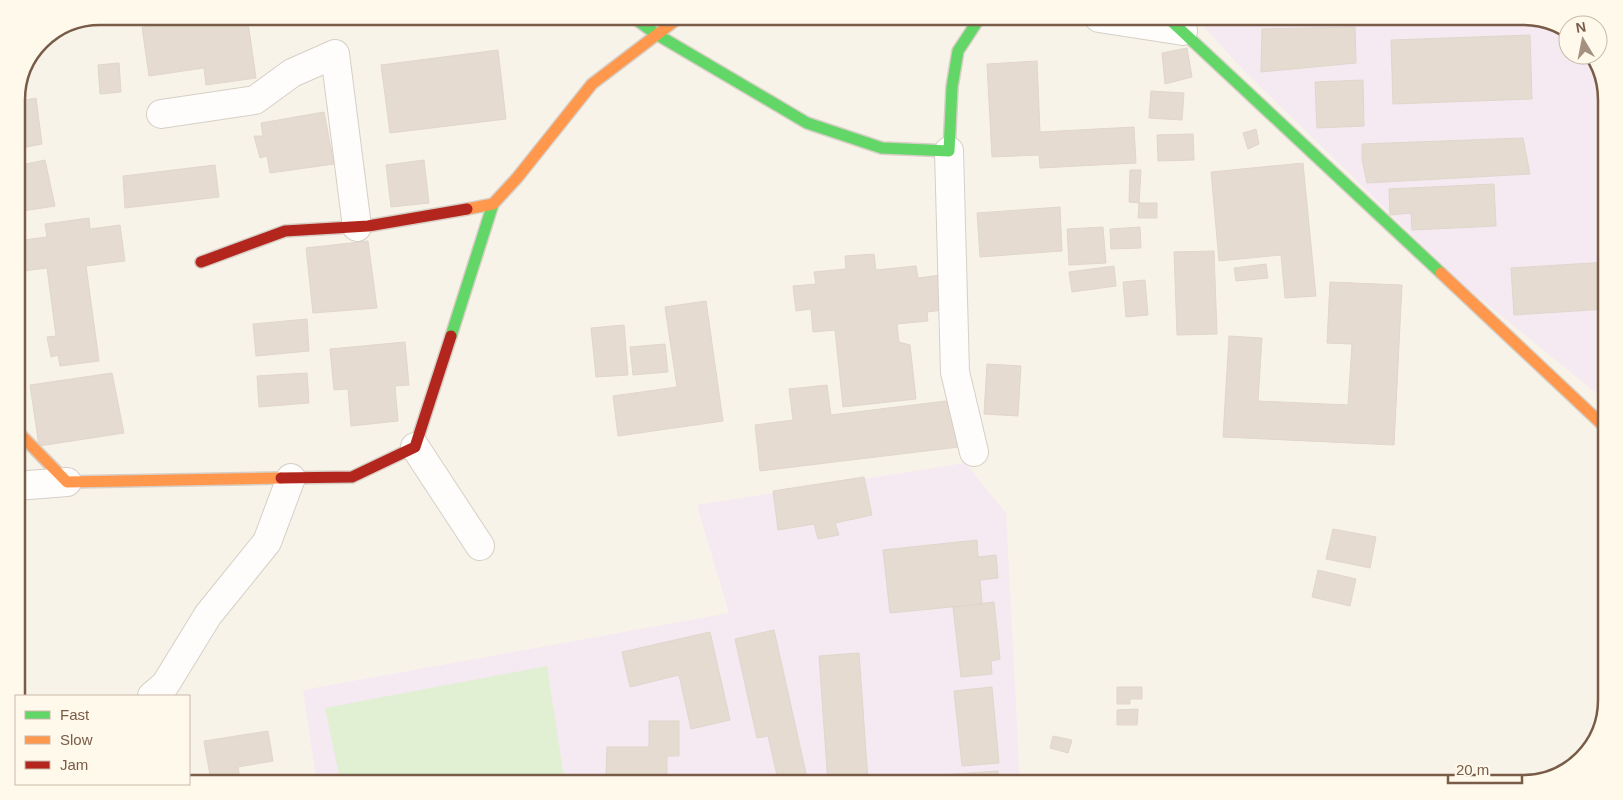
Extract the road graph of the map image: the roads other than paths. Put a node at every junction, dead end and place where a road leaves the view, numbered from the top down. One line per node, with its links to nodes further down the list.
1 (644, 25): 5 (street)
2 (669, 25): 5 (street)
3 (975, 25): 7 (street)
4 (1177, 25): 11 (street)
5 (656, 34): 7 (street); 8 (street)
6 (162, 114): 9 (street)
7 (949, 151): 14 (street)
8 (492, 204): 9 (street); 13 (street)
9 (357, 227): 10 (street)
10 (201, 262)
11 (1598, 421)
12 (25, 439): 16 (street)
13 (415, 447): 15 (street); 18 (street)
14 (974, 452)
15 (292, 478): 16 (street); 19 (street)
16 (67, 482): 17 (street)
17 (25, 485)
18 (480, 546)
19 (153, 695)

